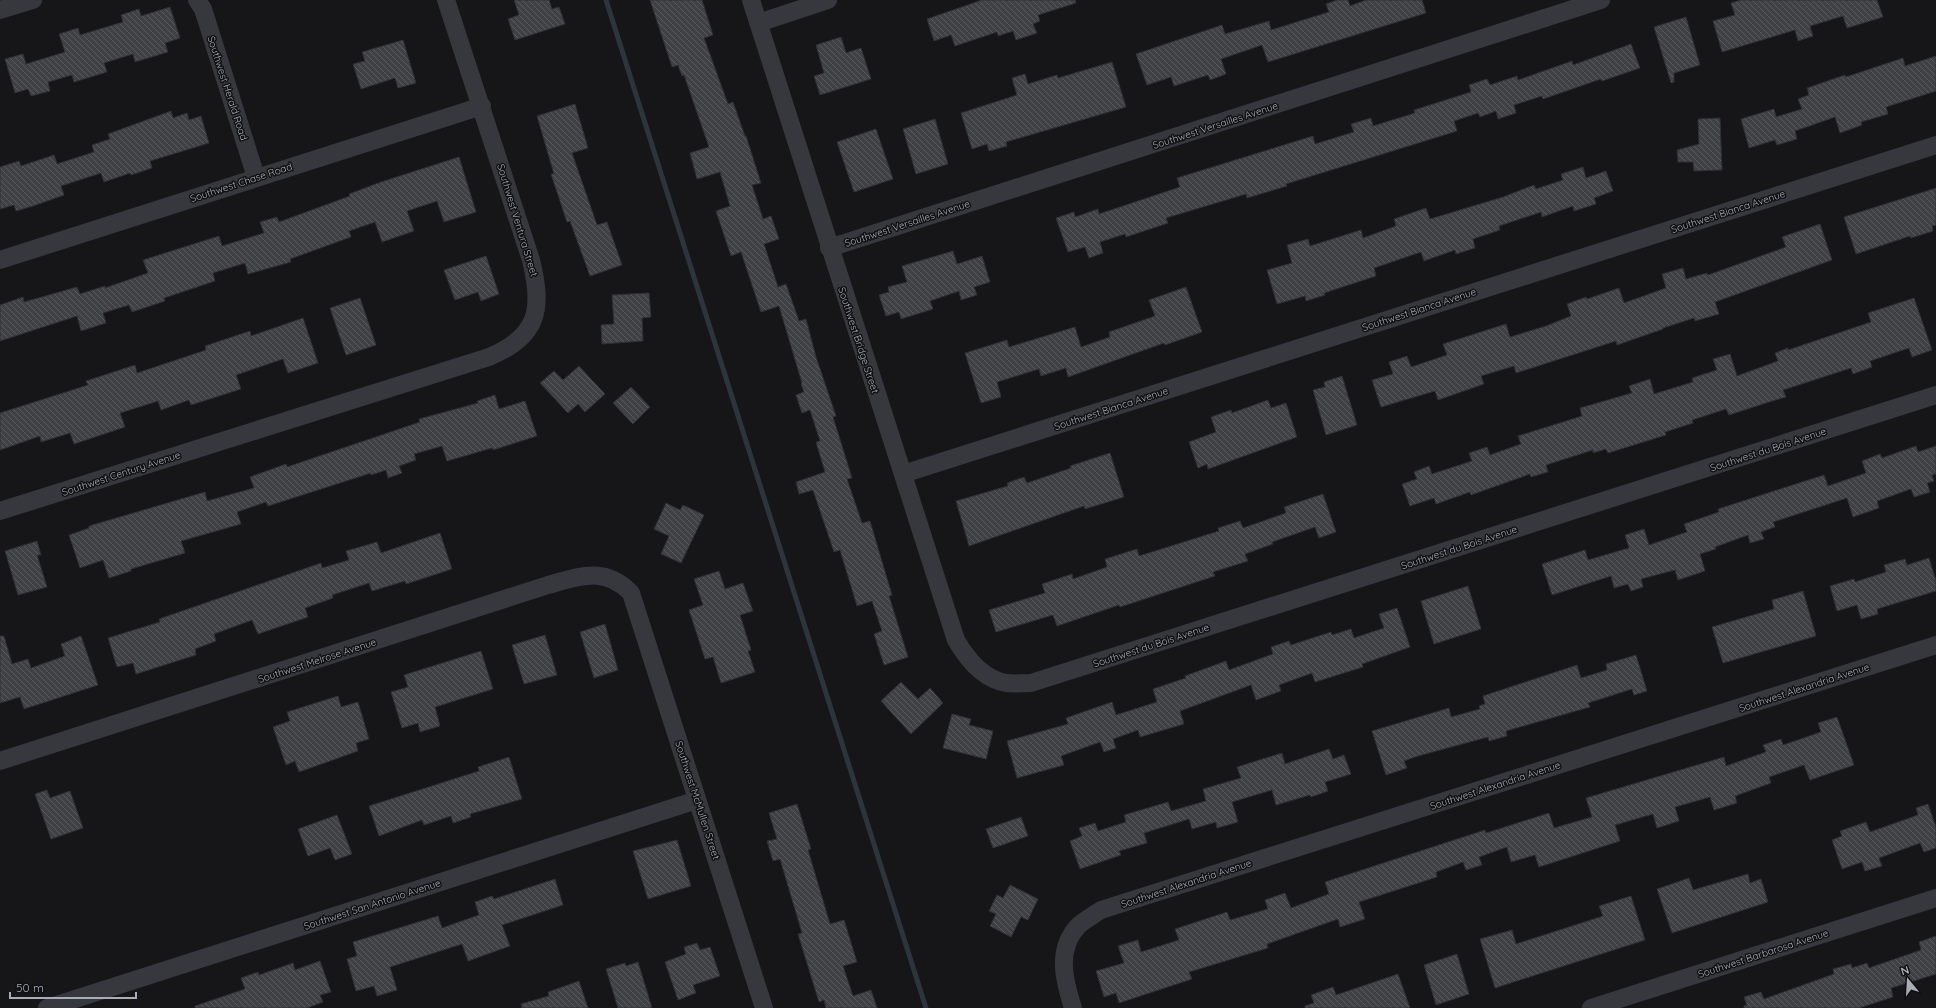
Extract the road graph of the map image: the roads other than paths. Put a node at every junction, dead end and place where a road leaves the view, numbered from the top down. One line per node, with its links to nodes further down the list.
1 (33, 0): 7 (street)
2 (197, 0): 11 (street, Southwest Herald Road)
3 (446, 0): 9 (street, Southwest Ventura Street)
4 (750, 0): 8 (street, Southwest Bridge Street)
5 (828, 0): 8 (street)
6 (1601, 0): 12 (street, Southwest Versailles Avenue)
7 (0, 10)
8 (758, 23): 12 (street, Southwest Bridge Street)
9 (482, 106): 11 (street, Southwest Chase Road); 15 (street, Southwest Ventura Street)
10 (1936, 145): 16 (street, Southwest Bianca Avenue)
11 (256, 177): 13 (street, Southwest Chase Road)
12 (829, 248): 16 (street, Southwest Bridge Street)
13 (0, 260)
14 (1936, 396): 20 (street, Southwest du Bois Avenue)
15 (241, 434): 17 (street, Southwest Century Avenue)
16 (903, 474): 20 (street, Southwest Bridge Street)
17 (0, 511)
18 (631, 593): 21 (street, Southwest Melrose Avenue); 22 (street, Southwest McMullen Street)
19 (1936, 645): 26 (street, Southwest Alexandria Avenue)
20 (982, 672)
21 (0, 761)
22 (697, 800): 24 (street, Southwest San Antonio Avenue); 25 (street, Southwest McMullen Street)
23 (1936, 898): 27 (street, Southwest Barbarosa Avenue)
24 (47, 1008)
25 (764, 1008)
26 (1073, 1008)
27 (1591, 1008)

